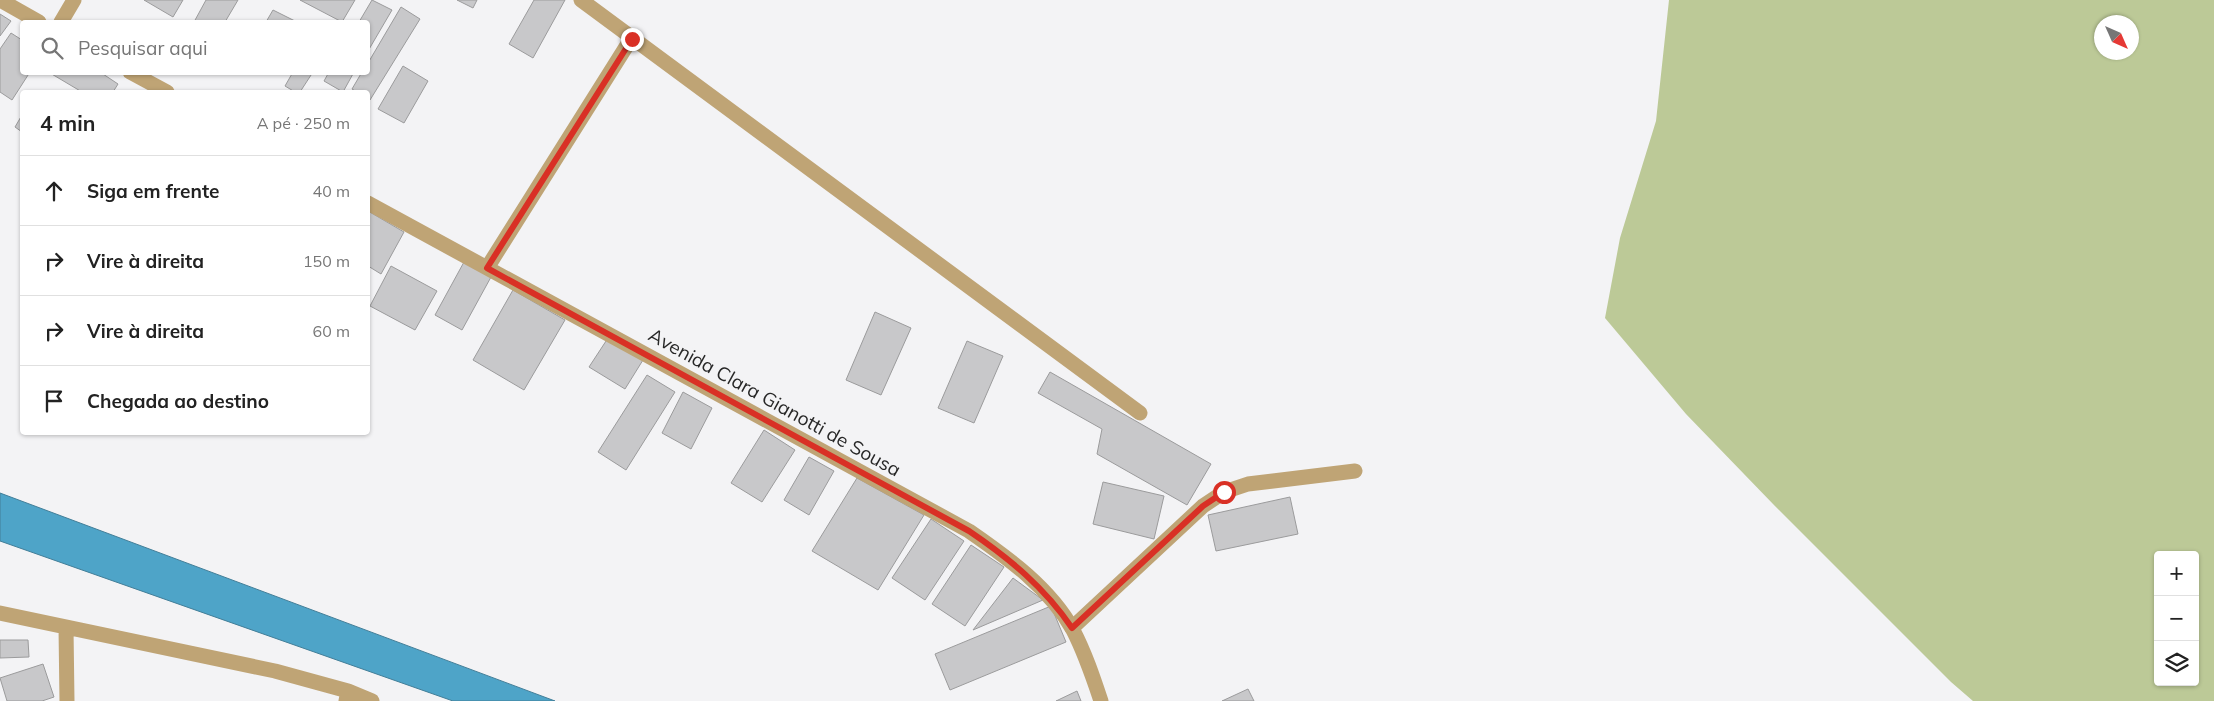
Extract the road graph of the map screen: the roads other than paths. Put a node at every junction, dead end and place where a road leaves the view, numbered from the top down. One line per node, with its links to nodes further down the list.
1 (0, 0): 4 (street)
2 (74, 0): 5 (street)
3 (581, 0): 6 (street)
4 (35, 20)
5 (62, 20)
6 (632, 39): 10 (street); 11 (street)
7 (136, 75): 8 (street)
8 (163, 90)
9 (370, 203): 10 (street, Avenida Clara Gianotti de Sousa)
10 (487, 268): 15 (street, Avenida Clara Gianotti de Sousa)
11 (1140, 413)
12 (1356, 472): 15 (street)
13 (0, 613): 14 (street)
14 (66, 628): 16 (street); 17 (street)
15 (1072, 628): 19 (street, Avenida Clara Gianotti de Sousa)
16 (347, 696): 18 (street)
17 (67, 701)
18 (372, 701)
19 (1101, 701)

